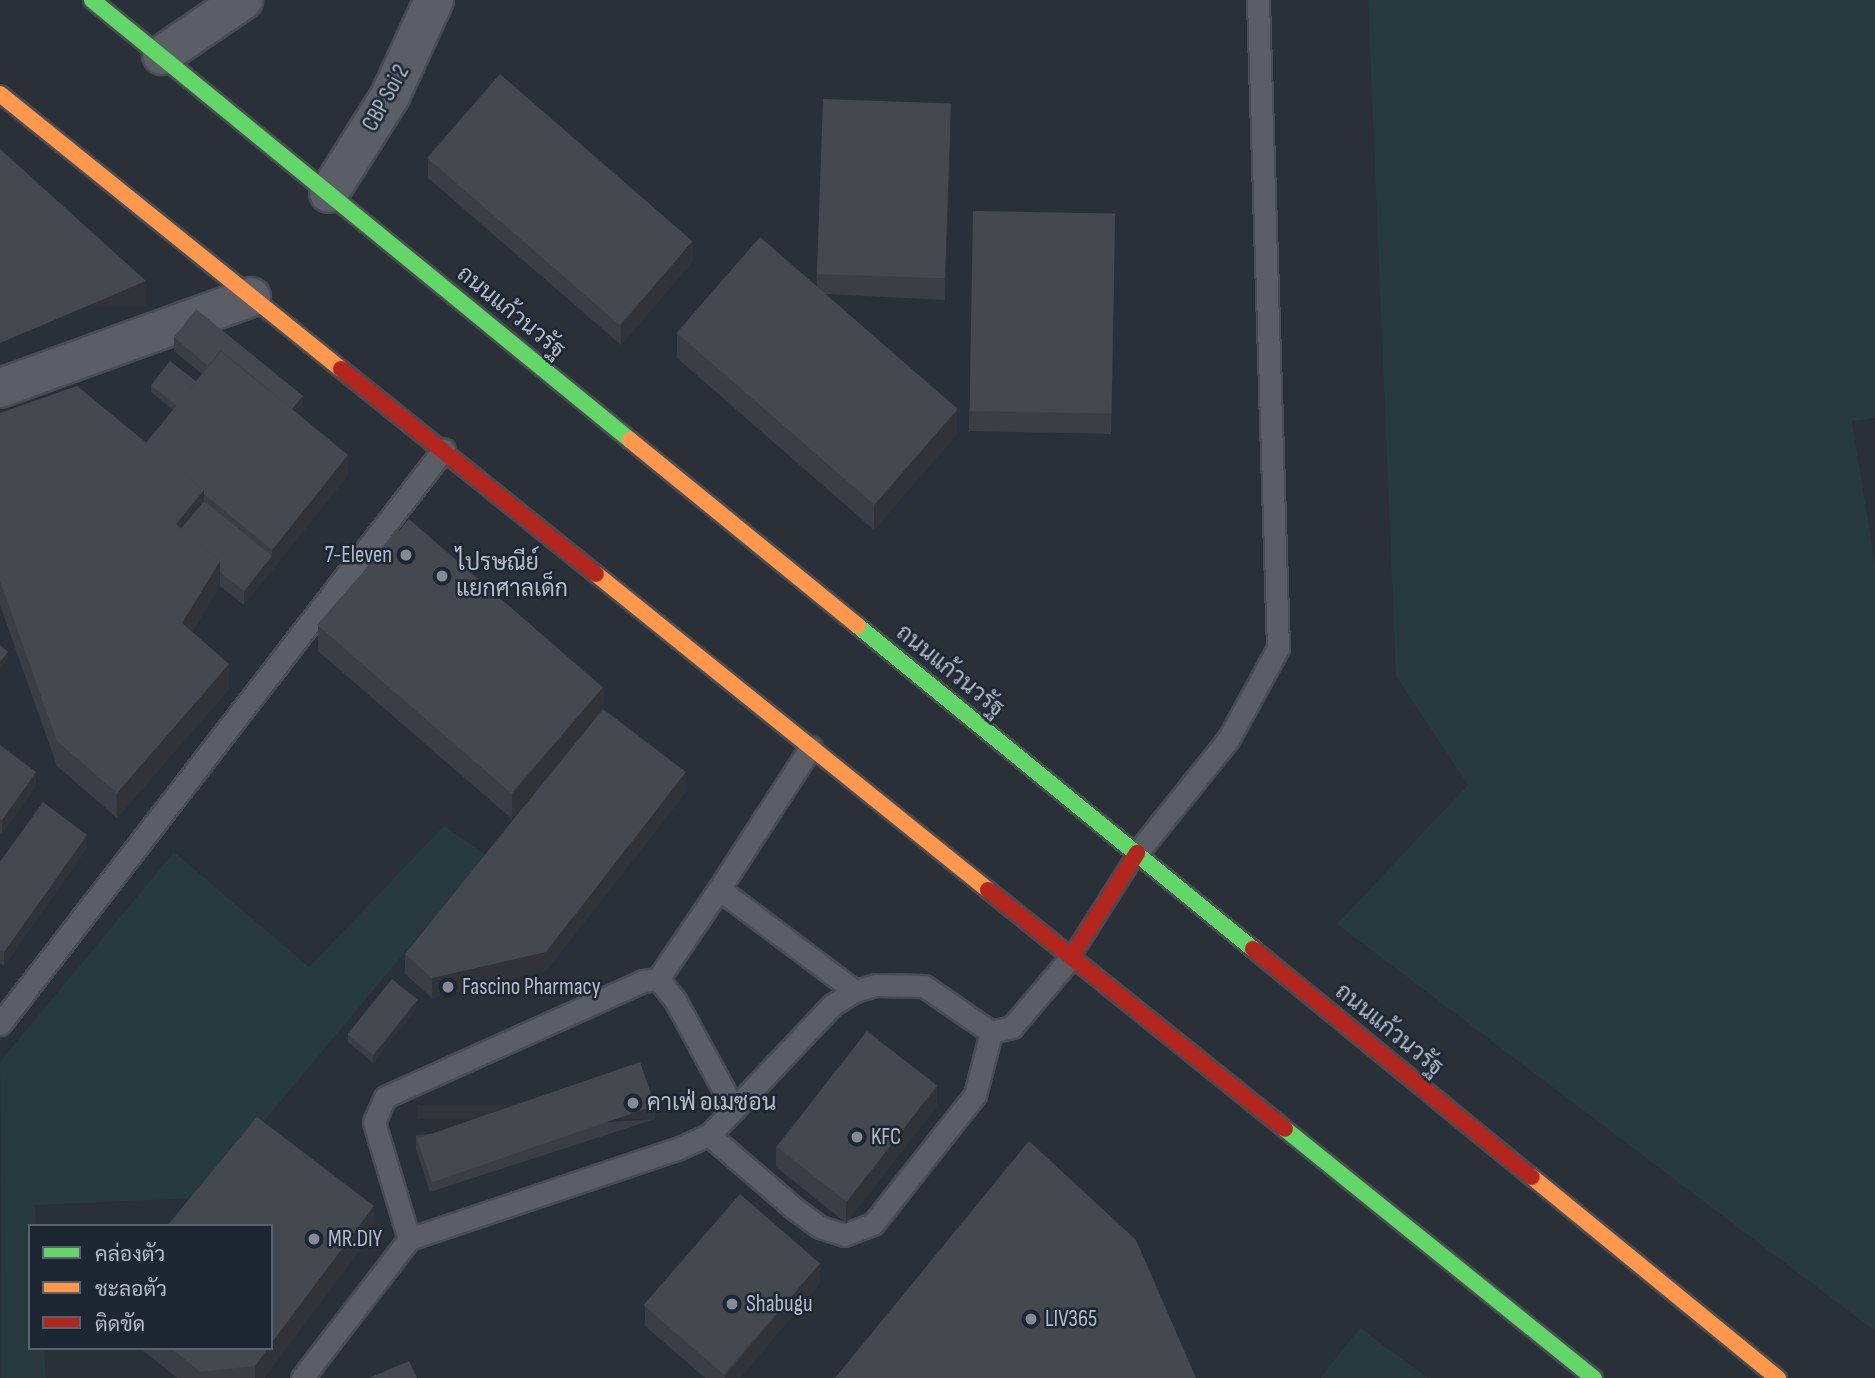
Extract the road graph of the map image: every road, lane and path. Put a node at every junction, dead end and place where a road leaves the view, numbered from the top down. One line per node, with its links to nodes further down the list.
1 (92, 0): 5 (main road, ถนนแก้วนวรัฐ)
2 (243, 0): 5 (street)
3 (434, 0): 7 (street, CBP Soi 2)
4 (1258, 0): 12 (lane)
5 (162, 55): 7 (main road, ถนนแก้วนวรัฐ)
6 (0, 94): 8 (main road)
7 (329, 193): 12 (main road, ถนนแก้วนวรัฐ)
8 (251, 297): 9 (street); 10 (main road)
9 (0, 388)
10 (444, 449): 11 (main road); 17 (lane)
11 (811, 747): 13 (lane); 14 (main road)
12 (1137, 853): 14 (main road); 24 (main road, ถนนแก้วนวรัฐ)
13 (719, 889): 15 (lane); 16 (lane)
14 (1072, 956): 18 (lane); 23 (main road)
15 (659, 979): 19 (lane); 21 (lane)
16 (855, 991): 18 (lane); 19 (lane)
17 (0, 1024)
18 (991, 1032): 20 (lane)
19 (734, 1108): 20 (lane)
20 (709, 1135): 21 (lane)
21 (409, 1240): 22 (lane)
22 (302, 1378)
23 (1594, 1378)
24 (1778, 1378)

